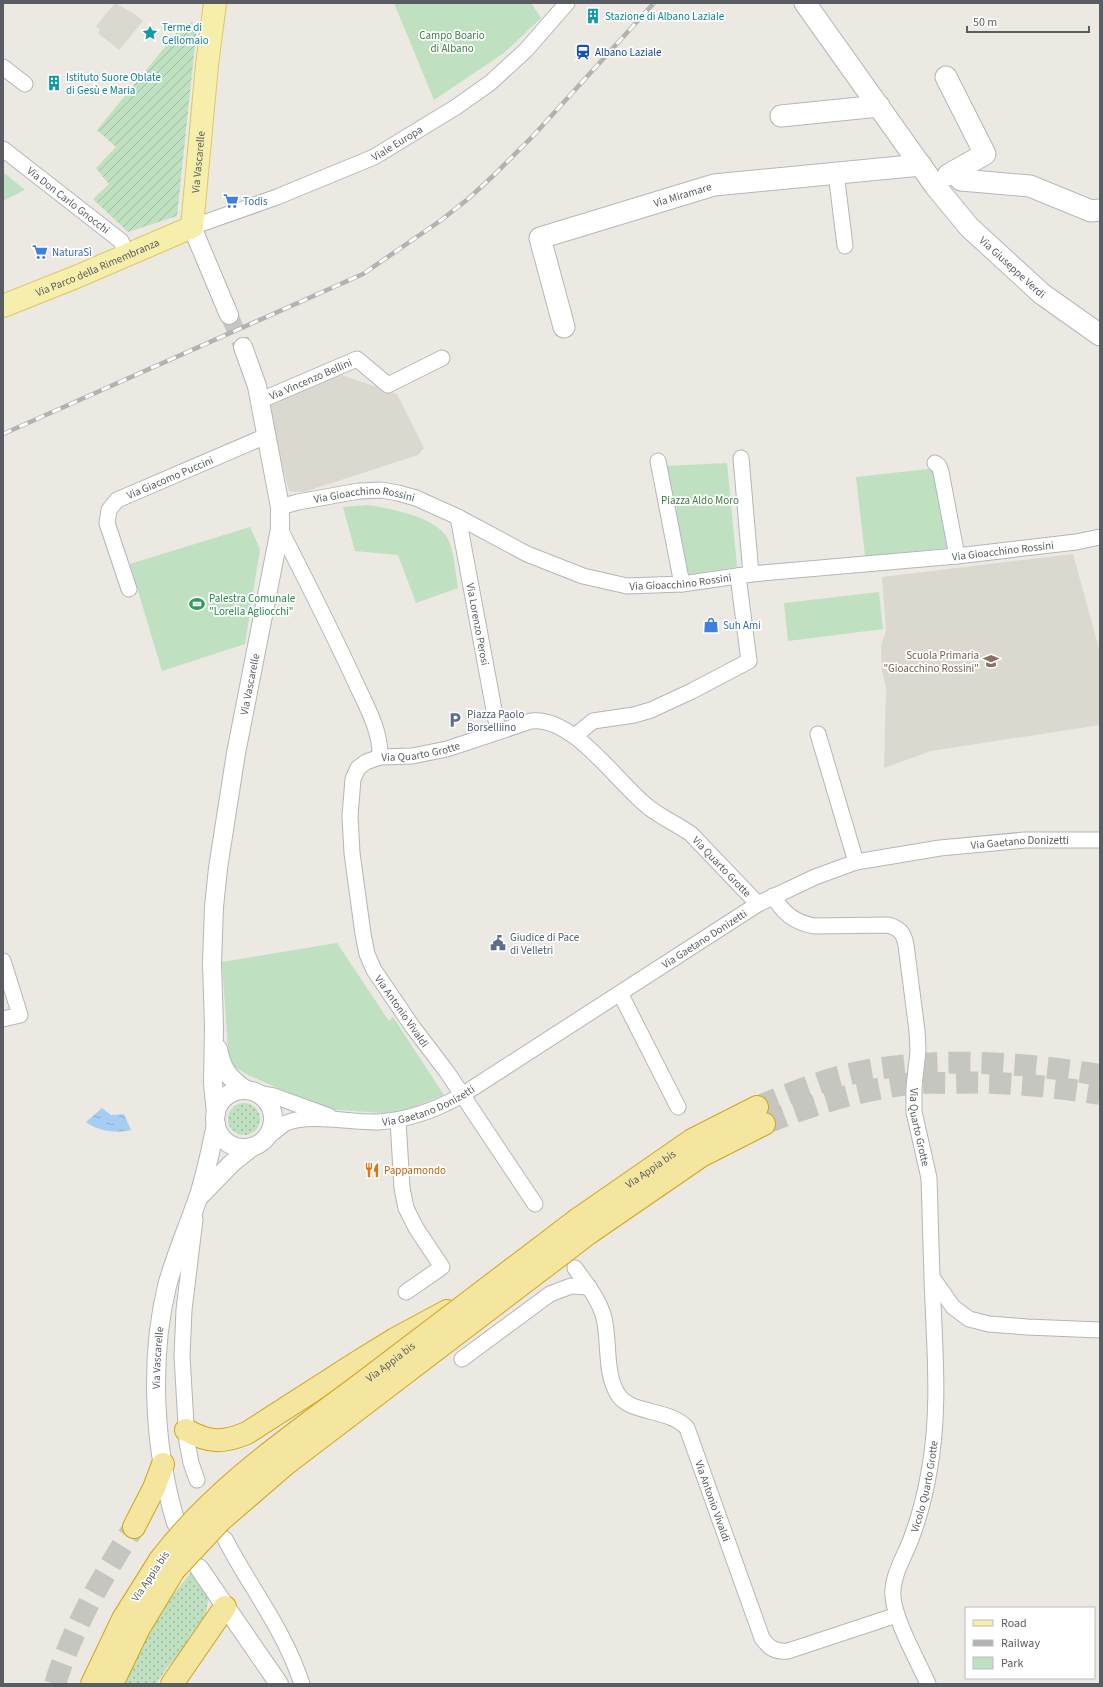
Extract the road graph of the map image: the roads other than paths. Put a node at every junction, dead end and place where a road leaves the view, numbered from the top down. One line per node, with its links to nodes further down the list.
1 (215, 3): 14 (main road, Via Vascarelle)
2 (567, 3): 14 (street, Viale Europa)
3 (805, 3): 7 (main road, Via Giuseppe Verdi)
4 (3, 67): 6 (street)
5 (946, 77): 12 (main road)
6 (25, 84)
7 (879, 106): 8 (main road); 10 (main road, Via Giuseppe Verdi)
8 (781, 116)
9 (3, 149): 16 (street, Via Don Carlo Gnocchi)
10 (921, 164): 11 (main road, Via Miramare); 12 (main road, Via Giuseppe Verdi)
11 (836, 173): 15 (street); 19 (main road, Via Miramare)
12 (948, 180): 13 (main road); 20 (main road, Via Giuseppe Verdi)
13 (1100, 210)
14 (192, 227): 16 (main road, Via Parco della Rimembranza); 18 (street, Via Vascarelle)
15 (846, 246)
16 (127, 255): 17 (main road, Via Parco della Rimembranza)
17 (3, 306)
18 (229, 315)
19 (564, 328)
20 (1100, 335)
21 (243, 346): 23 (street, Via Vascarelle)
22 (442, 358): 23 (street, Via Vincenzo Bellini)
23 (259, 401): 24 (street, Via Vascarelle)
24 (266, 436): 28 (street, Via Vascarelle); 35 (street, Via Giacomo Puccini)
25 (741, 458): 33 (street)
26 (658, 461): 34 (street)
27 (935, 463): 32 (street)
28 (280, 507): 29 (street, Via Gioacchino Rossini); 30 (street, Via Vascarelle)
29 (458, 517): 34 (street, Via Gioacchino Rossini); 36 (street, Via Lorenzo Perosi)
30 (280, 528): 39 (street, Via Quarto Grotte); 47 (street, Via Vascarelle)
31 (1100, 537): 32 (street, Via Gioacchino Rossini)
32 (957, 556): 33 (street, Via Gioacchino Rossini)
33 (745, 575): 34 (street, Via Gioacchino Rossini); 38 (street)
34 (682, 584)
35 (129, 589)
36 (498, 731): 38 (street, Via Quarto Grotte); 39 (street, Via Quarto Grotte)
37 (818, 734): 41 (street)
38 (575, 736): 43 (street, Via Quarto Grotte)
39 (380, 757): 49 (street, Via Antonio Vivaldi)
40 (1100, 840): 41 (street, Via Gaetano Donizetti)
41 (856, 862): 42 (street, Via Gaetano Donizetti)
42 (773, 896): 43 (street, Via Gaetano Donizetti); 61 (street, Via Quarto Grotte)
43 (758, 904): 45 (street, Via Gaetano Donizetti)
44 (3, 961): 46 (street)
45 (620, 993): 49 (street, Via Gaetano Donizetti); 50 (street)
46 (3, 1019)
47 (214, 1026): 48 (street, Via Vascarelle); 52 (street, Via Vascarelle)
48 (251, 1092): 52 (street); 53 (street, Via Gaetano Donizetti); 55 (street)
49 (462, 1095): 54 (street, Via Gaetano Donizetti); 58 (street, Via Antonio Vivaldi)
50 (678, 1107)
51 (760, 1115): 59 (highway, Via Appia bis)
52 (216, 1119): 56 (street); 57 (street, Via Vascarelle)
53 (339, 1120): 54 (street, Via Gaetano Donizetti); 55 (street, Via Gaetano Donizetti)
54 (398, 1120): 64 (street)
55 (267, 1138): 56 (street)
56 (252, 1147): 57 (street, Via Vascarelle)
57 (198, 1198): 67 (street); 68 (street, Via Vascarelle)
58 (535, 1204)
59 (584, 1226): 63 (highway, Via Appia bis, bridge); 73 (highway, Via Appia bis, bridge)
60 (575, 1268): 62 (street, Via Antonio Vivaldi)
61 (932, 1277): 65 (street); 76 (street, Vicolo Quarto Grotte)
62 (589, 1287): 66 (street); 76 (street, Via Antonio Vivaldi)
63 (483, 1291): 67 (highway, bridge); 73 (highway, Via Appia bis, bridge)
64 (406, 1292)
65 (1100, 1330)
66 (462, 1359)
67 (186, 1430): 69 (street)
68 (162, 1464): 70 (street, Via Vascarelle); 71 (highway)
69 (197, 1480)
70 (176, 1523)
71 (134, 1527)
72 (225, 1539): 81 (street)
73 (167, 1565): 77 (highway, Via Appia bis); 78 (highway, Via Appia bis)
74 (199, 1568): 75 (street)
75 (225, 1607): 79 (highway); 80 (street)
76 (897, 1615): 82 (street, Vicolo Quarto Grotte)
77 (92, 1684)
78 (112, 1684)
79 (172, 1684)
80 (279, 1684)
81 (302, 1684)
82 (928, 1684)

